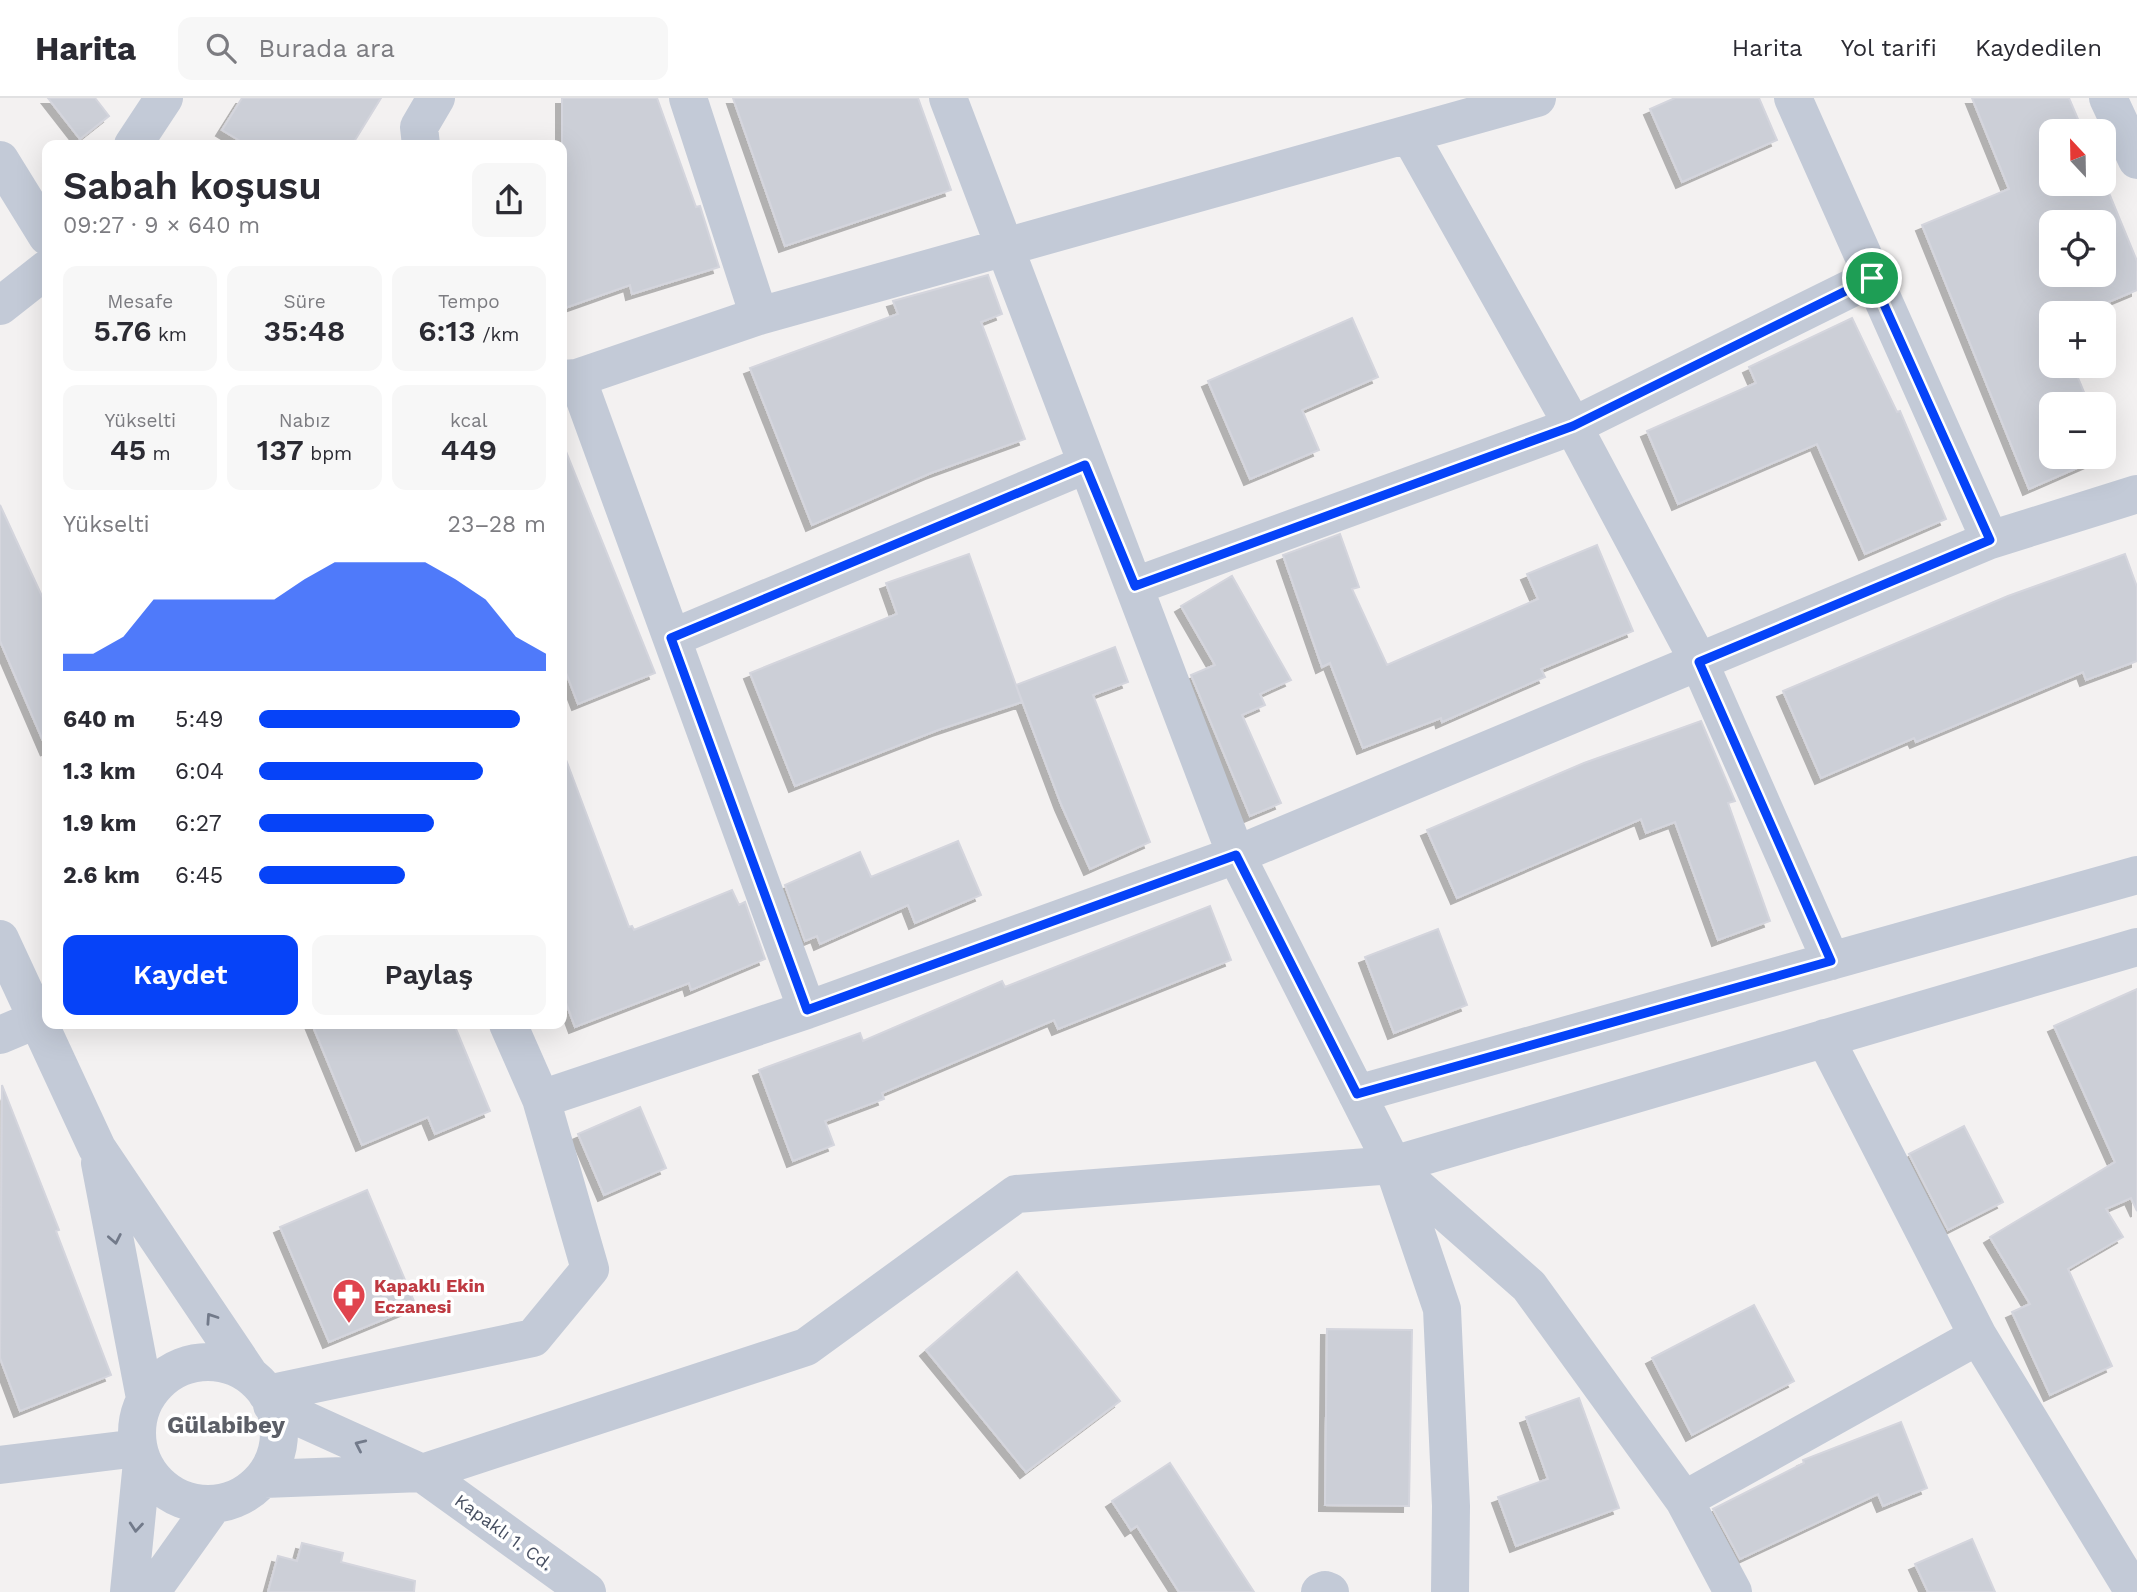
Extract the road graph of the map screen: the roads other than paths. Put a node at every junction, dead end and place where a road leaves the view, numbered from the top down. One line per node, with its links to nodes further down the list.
1 (164, 98): 9 (street)
2 (436, 98): 10 (street)
3 (688, 98): 18 (street)
4 (948, 98): 14 (street)
5 (1537, 98): 8 (street)
6 (1793, 98): 16 (street)
7 (2109, 98): 12 (street)
8 (1410, 136): 14 (street); 20 (street)
9 (136, 140)
10 (420, 140)
11 (0, 160): 13 (street)
12 (2137, 160)
13 (42, 228)
14 (1006, 246): 18 (street); 21 (street)
15 (42, 273): 17 (street)
16 (1872, 278): 20 (street); 23 (street)
17 (0, 306)
18 (759, 316): 19 (street)
19 (570, 379): 25 (street)
20 (1573, 426): 24 (street); 26 (street)
21 (1085, 465): 24 (street); 25 (street)
22 (2137, 495): 23 (street)
23 (1990, 540): 26 (street)
24 (1135, 586): 27 (street)
25 (671, 638): 32 (street)
26 (1699, 662): 27 (street); 31 (street)
27 (1236, 855): 32 (street); 39 (street)
28 (2137, 875): 31 (street)
29 (0, 939): 33 (street)
30 (2137, 947): 38 (street)
31 (1831, 961): 39 (street)
32 (807, 1010): 40 (street)
33 (38, 1020): 34 (street); 37 (street)
34 (42, 1029)
35 (42, 1029): 41 (street)
36 (510, 1029): 40 (street)
37 (0, 1035)
38 (1825, 1038): 42 (street); 43 (street)
39 (1357, 1094): 42 (street)
40 (541, 1098): 44 (street)
41 (97, 1148): 44 (street, one-way to 41); 45 (street, one-way to 45)
42 (1393, 1165): 48 (street); 50 (street); 57 (street)
43 (1978, 1336): 50 (street); 59 (street)
44 (263, 1391): 45 (street); 48 (street, Kapaklı 1. Cd., one-way to 44); 49 (street)
45 (145, 1398): 46 (street)
46 (140, 1455): 47 (street); 51 (street); 52 (street, one-way to 52)
47 (0, 1465)
48 (422, 1473): 49 (street); 54 (street, Kapaklı 1. Cd.)
49 (264, 1479): 51 (street)
50 (1684, 1500): 58 (street)
51 (213, 1505): 53 (street)
52 (129, 1592)
53 (152, 1592)
54 (587, 1592)
55 (1320, 1592): 56 (street)
56 (1330, 1592)
57 (1450, 1592)
58 (1733, 1592)
59 (2134, 1592)

